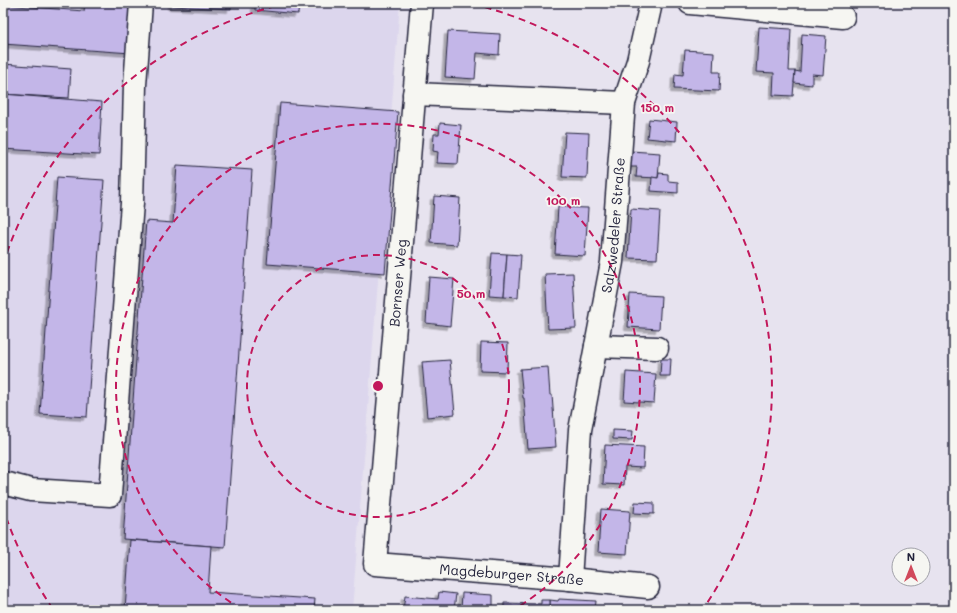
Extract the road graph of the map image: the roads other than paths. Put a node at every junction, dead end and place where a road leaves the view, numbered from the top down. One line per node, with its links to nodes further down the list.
1 (141, 3): 10 (street)
2 (422, 3): 6 (street, Bornser Weg)
3 (651, 3): 7 (street, Salzwedeler Straße)
4 (690, 3): 5 (street)
5 (843, 17)
6 (414, 94): 7 (street); 11 (street, Bornser Weg)
7 (624, 103): 8 (street, Salzwedeler Straße)
8 (596, 346): 9 (street); 12 (street, Salzwedeler Straße)
9 (657, 348)
10 (3, 483)
11 (375, 564): 12 (street, Magdeburger Straße)
12 (570, 579): 13 (street, Magdeburger Straße)
13 (648, 587)

